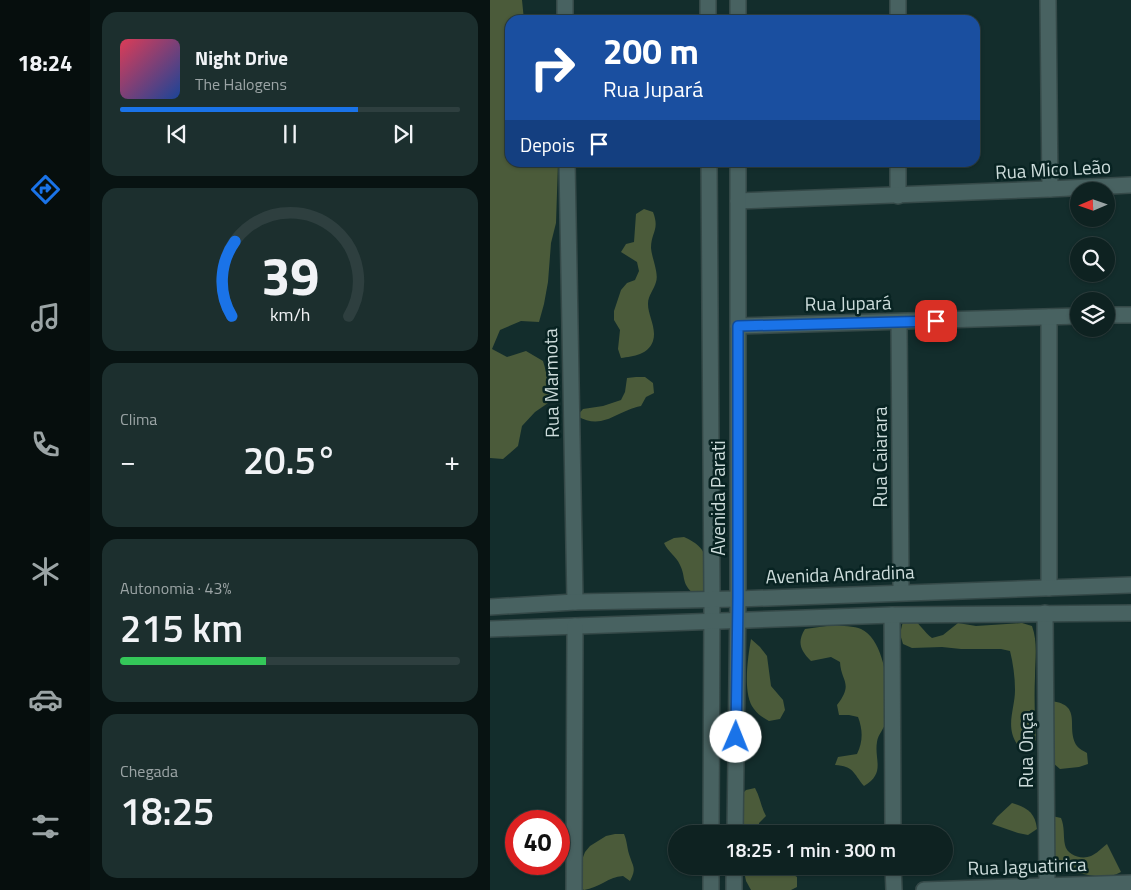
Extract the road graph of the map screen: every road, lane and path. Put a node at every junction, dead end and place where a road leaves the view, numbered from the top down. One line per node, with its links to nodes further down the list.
1 (564, 0): 6 (street)
2 (708, 0): 7 (street)
3 (738, 0): 8 (street)
4 (898, 0): 9 (street)
5 (1048, 0): 15 (street)
6 (565, 15)
7 (708, 15)
8 (738, 15)
9 (898, 15)
10 (568, 167): 29 (street, Rua Marmota)
11 (709, 167): 28 (street, Avenida Parati)
12 (738, 167): 17 (street, Avenida Parati)
13 (898, 167): 16 (street)
14 (1131, 185): 15 (street, Rua Mico Leão)
15 (1050, 190): 16 (street, Rua Mico Leão)
16 (898, 196): 17 (street, Rua Mico Leão)
17 (738, 201): 23 (street, Avenida Parati)
18 (1131, 315): 20 (street)
19 (1070, 316): 21 (street, Rua Jupará)
20 (1115, 316)
21 (1049, 317): 22 (street, Rua Jupará); 25 (street)
22 (899, 322): 23 (street, Rua Jupará); 26 (street, Rua Caiarara)
23 (738, 326): 27 (street, Avenida Parati)
24 (1131, 585): 25 (street, Avenida Andradina)
25 (1049, 588): 26 (street, Avenida Andradina)
26 (901, 592): 27 (street, Avenida Andradina)
27 (738, 598): 28 (street, Avenida Andradina); 35 (street, Avenida Parati)
28 (712, 599): 29 (street, Avenida Andradina); 34 (street, Avenida Parati)
29 (575, 602): 30 (street, Avenida Andradina)
30 (490, 607)
31 (1131, 612): 32 (street)
32 (1045, 613): 33 (street); 45 (street, Rua Onça)
33 (892, 615): 35 (street); 40 (street)
34 (712, 620): 35 (street); 36 (street); 38 (street, Avenida Parati)
35 (738, 620): 39 (street, Avenida Parati)
36 (575, 626): 37 (street); 46 (street)
37 (490, 629)
38 (711, 825)
39 (735, 825)
40 (893, 825)
41 (711, 875): 47 (street)
42 (734, 875): 48 (street)
43 (894, 875): 49 (street)
44 (1131, 883): 45 (street, Rua Jaguatirica)
45 (1047, 886): 50 (street, Rua Jaguatirica)
46 (574, 890)
47 (711, 890)
48 (734, 890)
49 (894, 890)
50 (924, 890)

